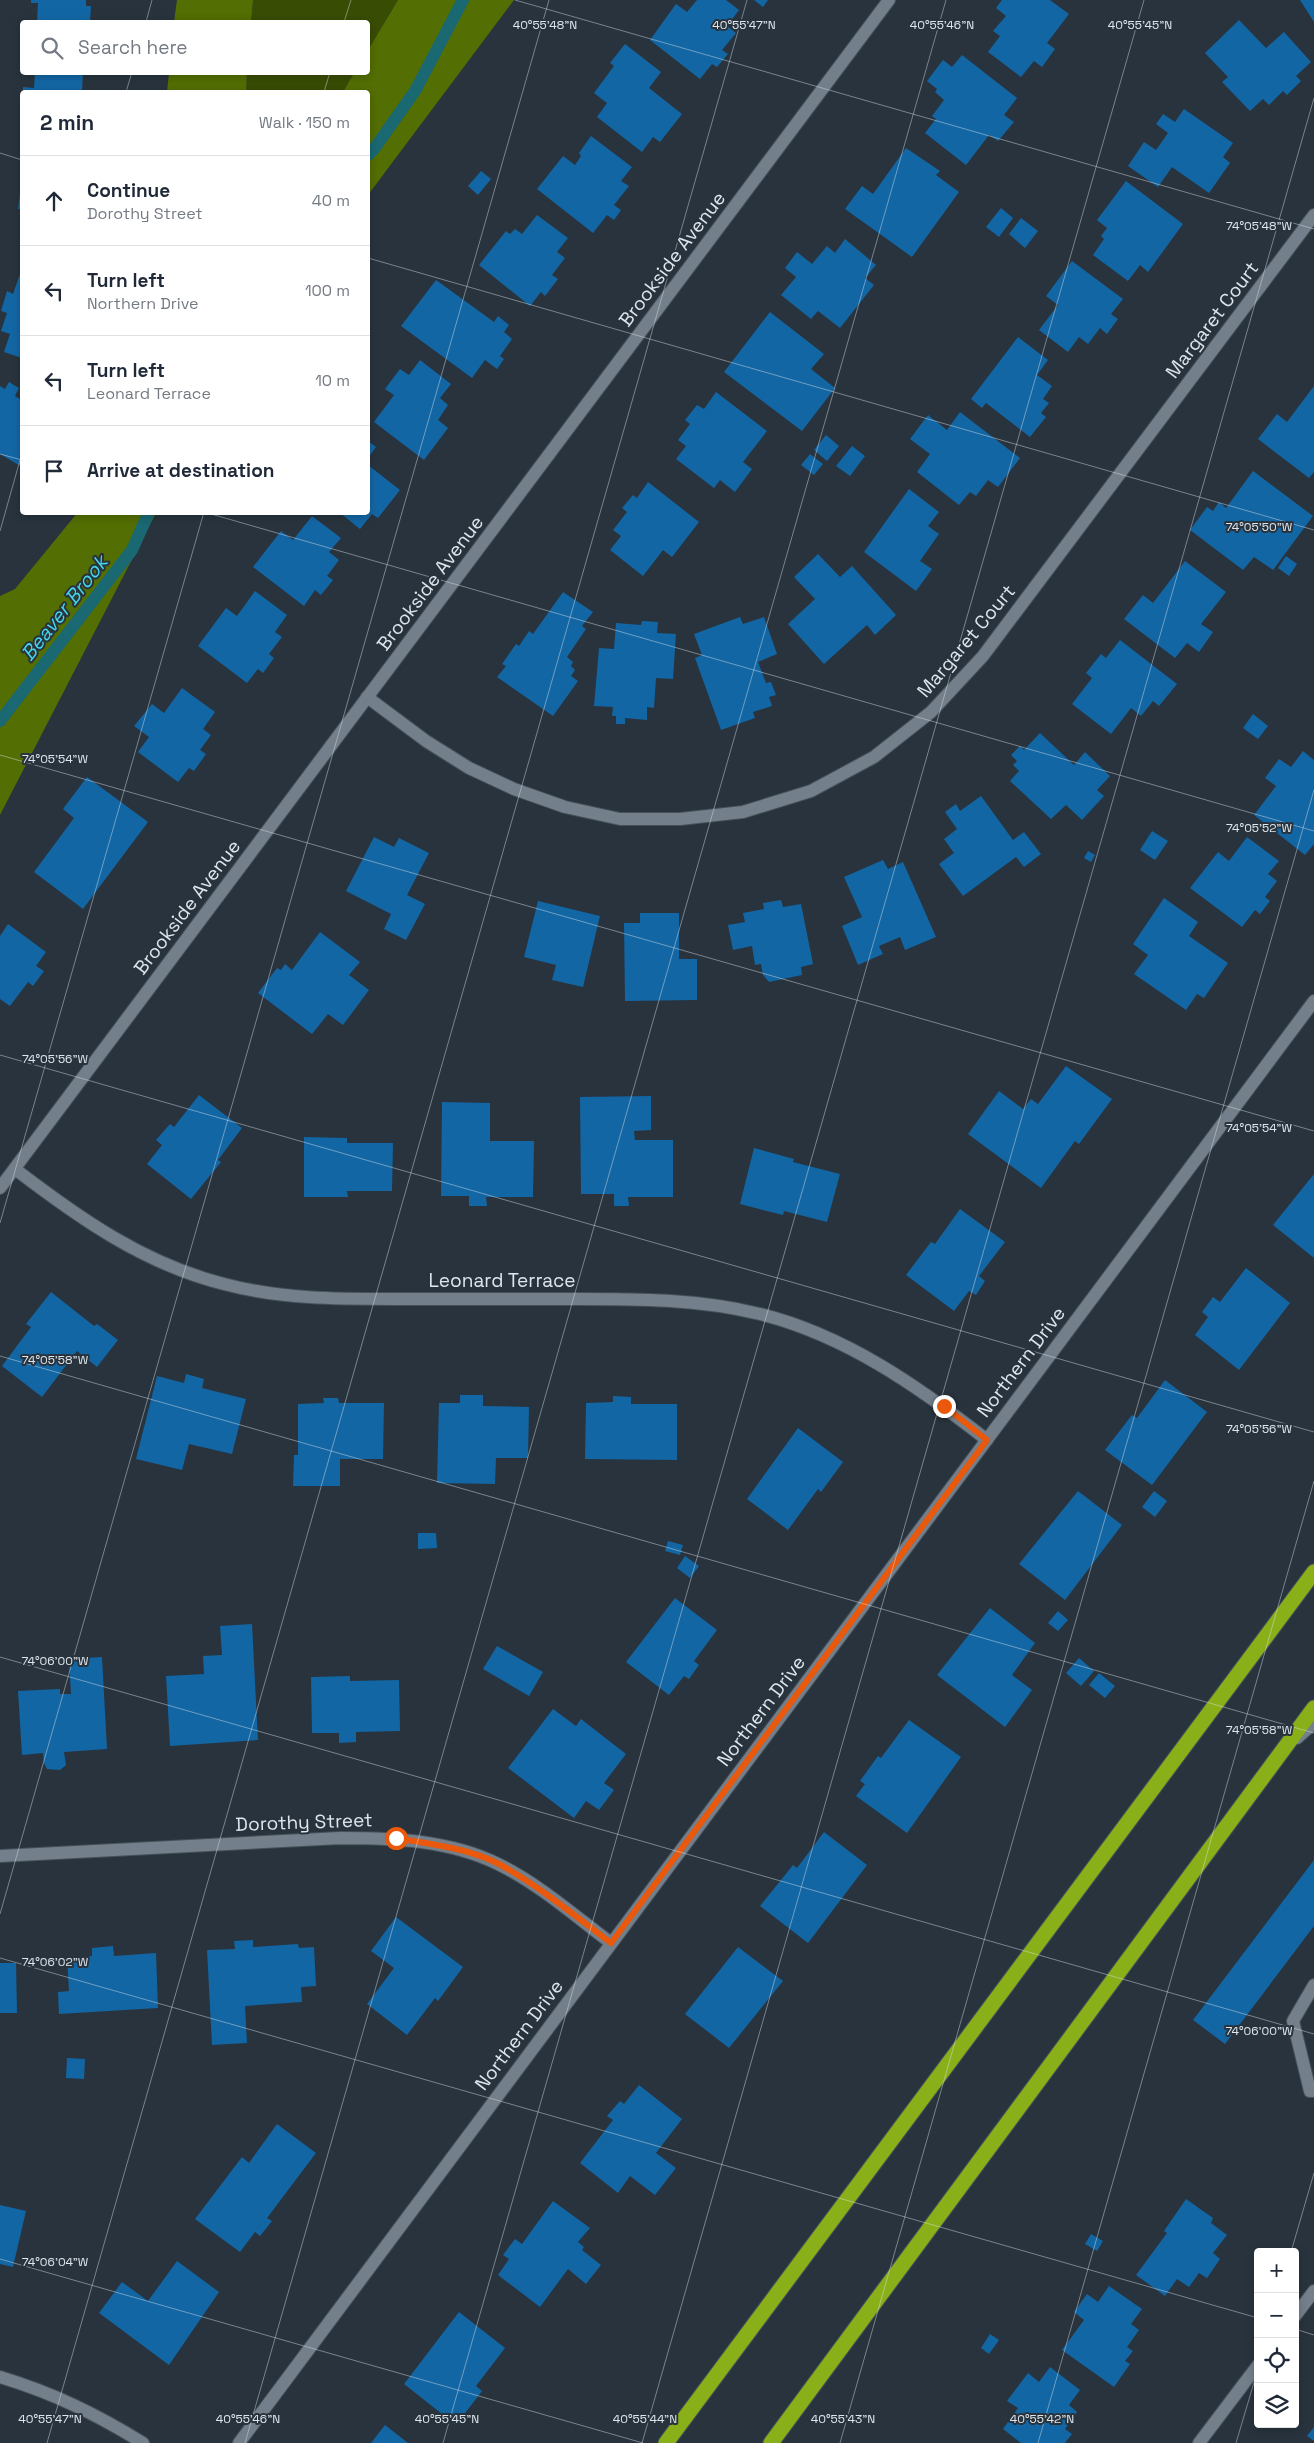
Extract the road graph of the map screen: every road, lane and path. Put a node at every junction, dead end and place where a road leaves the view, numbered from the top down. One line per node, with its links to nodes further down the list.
1 (889, 0): 3 (street, Brookside Avenue)
2 (1314, 215): 3 (street, Margaret Court)
3 (368, 698): 5 (street, Brookside Avenue)
4 (1314, 1001): 7 (street, Northern Drive)
5 (14, 1169): 6 (street, Brookside Avenue); 7 (street, Leonard Terrace)
6 (0, 1188)
7 (987, 1440): 13 (street, Northern Drive)
8 (1314, 1572): 22 (highway)
9 (1314, 1708): 11 (highway)
10 (1314, 1723): 11 (street)
11 (1282, 1751): 23 (highway)
12 (0, 1856): 13 (street, Dorothy Street)
13 (611, 1943): 21 (street, Northern Drive)
14 (1314, 1985): 15 (street)
15 (1314, 2091)
16 (1314, 2291): 17 (street)
17 (1299, 2311)
18 (1254, 2370): 24 (street)
19 (0, 2377): 20 (street)
20 (143, 2443)
21 (239, 2443)
22 (666, 2443)
23 (771, 2443)
24 (1198, 2443)

